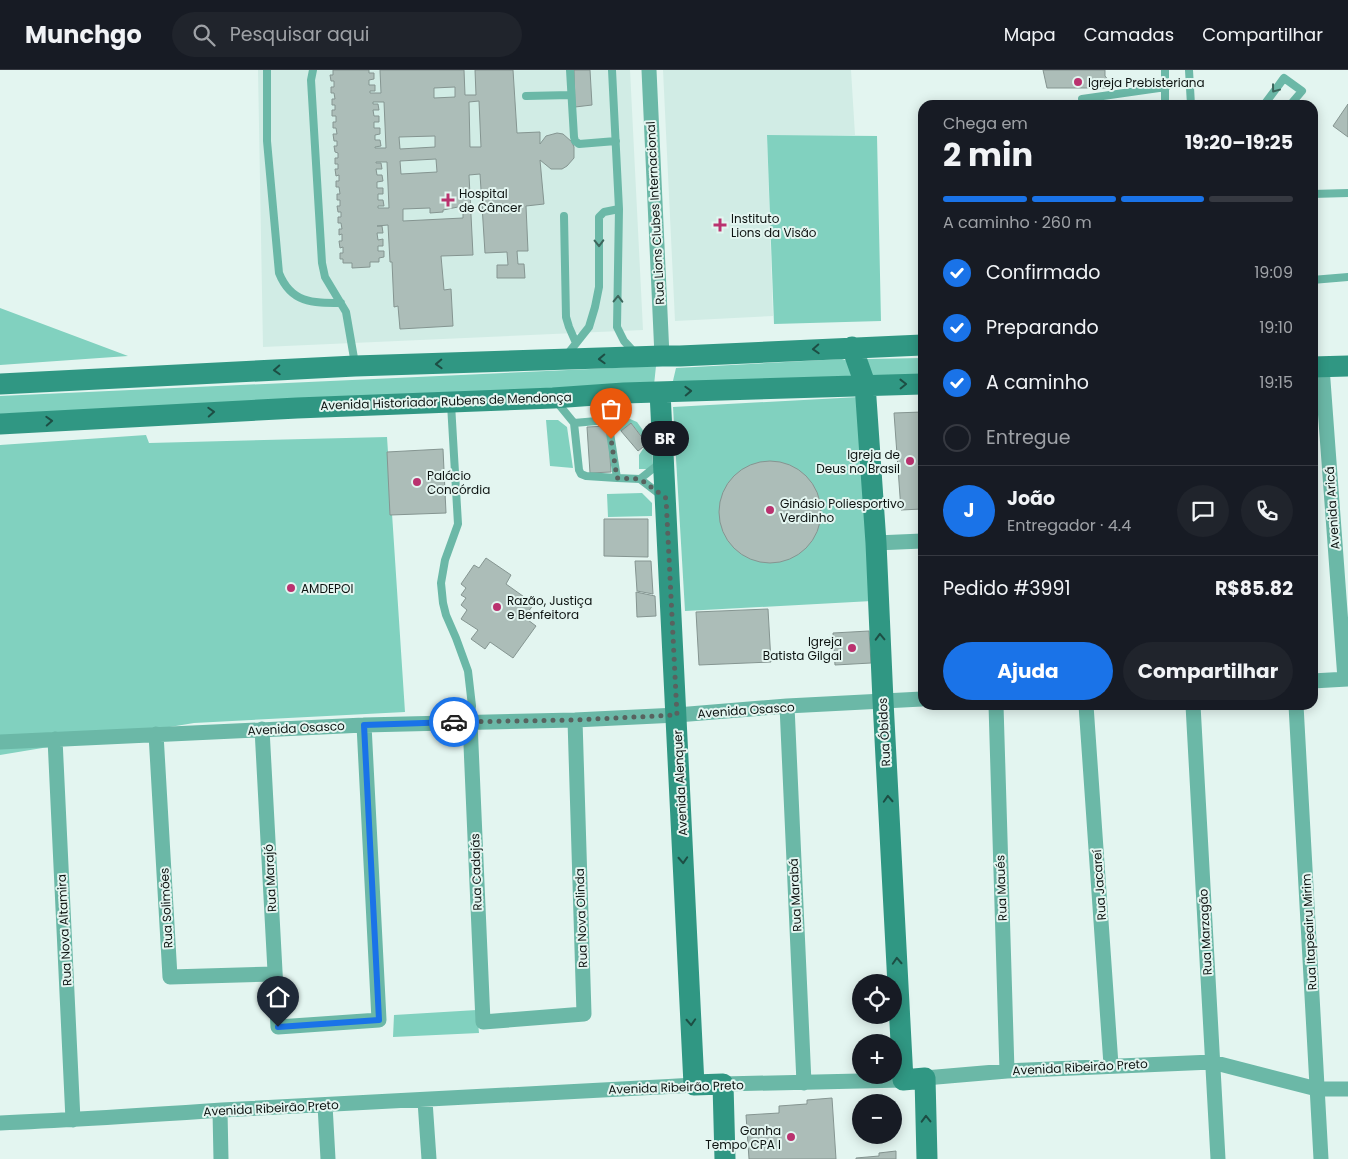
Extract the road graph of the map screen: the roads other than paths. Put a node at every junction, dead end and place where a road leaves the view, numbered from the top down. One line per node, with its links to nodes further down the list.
1 (267, 70): 23 (lane)
2 (313, 70): 23 (lane)
3 (570, 70): 9 (lane)
4 (612, 70): 16 (lane)
5 (649, 70): 27 (street, Rua Lions Clubes Internacional)
6 (1165, 70): 8 (lane)
7 (1189, 70): 13 (lane)
8 (1166, 87): 11 (lane); 12 (lane)
9 (571, 95): 10 (lane); 16 (lane)
10 (526, 96)
11 (1082, 99)
12 (1165, 100)
13 (1191, 100)
14 (1268, 100): 15 (lane, one-way to 14)
15 (1294, 100)
16 (616, 141): 19 (lane)
17 (1348, 193): 18 (lane)
18 (1318, 194)
19 (619, 209): 24 (lane, one-way to 24); 28 (lane, one-way to 19)
20 (564, 216): 24 (lane)
21 (1348, 277): 22 (lane)
22 (1318, 280)
23 (341, 303): 30 (lane)
24 (576, 343): 29 (lane)
25 (918, 345): 26 (main road)
26 (852, 347): 27 (main road, one-way to 27); 35 (main road, Rua Óbidos)
27 (662, 356): 28 (main road)
28 (640, 357): 29 (main road, one-way to 29)
29 (562, 360): 30 (main road, one-way to 30)
30 (355, 366): 34 (main road, one-way to 34)
31 (1348, 366): 32 (main road)
32 (1318, 367)
33 (1318, 377): 50 (street, Avenida Aricá)
34 (0, 384)
35 (865, 384): 36 (main road, Avenida Historiador Rubens de Mendonça, one-way to 36); 38 (main road, Avenida Historiador Rubens de Mendonça, one-way to 35); 49 (main road, Rua Óbidos)
36 (918, 384)
37 (624, 392): 38 (main road, Avenida Historiador Rubens de Mendonça); 39 (main road, Avenida Historiador Rubens de Mendonça); 41 (lane)
38 (660, 392): 44 (main road, Avenida Alenquer)
39 (553, 398): 40 (main road, Avenida Historiador Rubens de Mendonça); 42 (lane)
40 (451, 402): 43 (main road, Avenida Historiador Rubens de Mendonça, one-way to 40); 61 (lane)
41 (608, 420): 42 (lane); 45 (lane)
42 (574, 423): 45 (lane)
43 (0, 424)
44 (664, 459): 46 (lane); 47 (main road, Avenida Alenquer)
45 (617, 478): 46 (lane)
46 (640, 479): 47 (lane)
47 (666, 498): 59 (main road, Avenida Alenquer)
48 (918, 541): 49 (street)
49 (876, 543): 53 (main road, Rua Óbidos, one-way to 49)
50 (1347, 679): 51 (street)
51 (1318, 680)
52 (918, 699): 53 (street, Avenida Osasco)
53 (883, 700): 54 (street, Avenida Osasco); 73 (main road, Rua Óbidos, one-way to 53)
54 (787, 706): 59 (street, Avenida Osasco); 74 (street, Rua Marabá)
55 (996, 710): 71 (street, Rua Maués)
56 (1086, 710): 70 (street, Rua Jacareí)
57 (1194, 710): 69 (street, Rua Marzagão)
58 (1296, 710): 77 (street, Rua Itapeairu Mirim)
59 (677, 715): 60 (street, Avenida Osasco); 76 (main road, Avenida Alenquer, one-way to 76)
60 (575, 720): 61 (street, Avenida Osasco); 68 (street, Rua Nova Olinda)
61 (470, 722): 62 (street, Avenida Osasco); 68 (street, Rua Cadajás)
62 (364, 725): 63 (street, Avenida Osasco); 67 (street, Rua Marajó)
63 (262, 730): 64 (street, Avenida Osasco); 67 (street, Rua Marajó)
64 (156, 734): 65 (street, Avenida Osasco); 67 (street, Rua Solimões)
65 (55, 739): 66 (street, Avenida Osasco); 82 (street, Rua Nova Altamira)
66 (0, 742)
67 (275, 974)
68 (483, 1022)
69 (1212, 1062): 70 (street, Avenida Ribeirão Preto); 77 (street, Avenida Ribeirão Preto); 89 (street, Rua Marzagão)
70 (1112, 1065): 71 (street, Avenida Ribeirão Preto)
71 (1006, 1071): 72 (street, Avenida Ribeirão Preto)
72 (925, 1078): 73 (main road, Avenida Ribeirão Preto); 88 (main road, one-way to 72)
73 (903, 1080): 74 (street, Avenida Ribeirão Preto)
74 (804, 1083): 75 (street, Avenida Ribeirão Preto)
75 (723, 1084): 76 (main road, Avenida Ribeirão Preto); 87 (main road)
76 (694, 1085): 79 (street, Avenida Ribeirão Preto)
77 (1317, 1089): 78 (street, Avenida Ribeirão Preto); 90 (street, Rua Itapeairu Mirim)
78 (1348, 1089)
79 (425, 1101): 80 (street, Avenida Ribeirão Preto); 86 (street)
80 (325, 1105): 81 (street, Avenida Ribeirão Preto); 85 (street)
81 (220, 1110): 82 (street, Avenida Ribeirão Preto); 84 (street)
82 (73, 1120): 83 (street, Avenida Ribeirão Preto)
83 (0, 1123)
84 (221, 1159)
85 (328, 1159)
86 (429, 1159)
87 (724, 1159)
88 (927, 1159)
89 (1218, 1159)
90 (1321, 1159)

